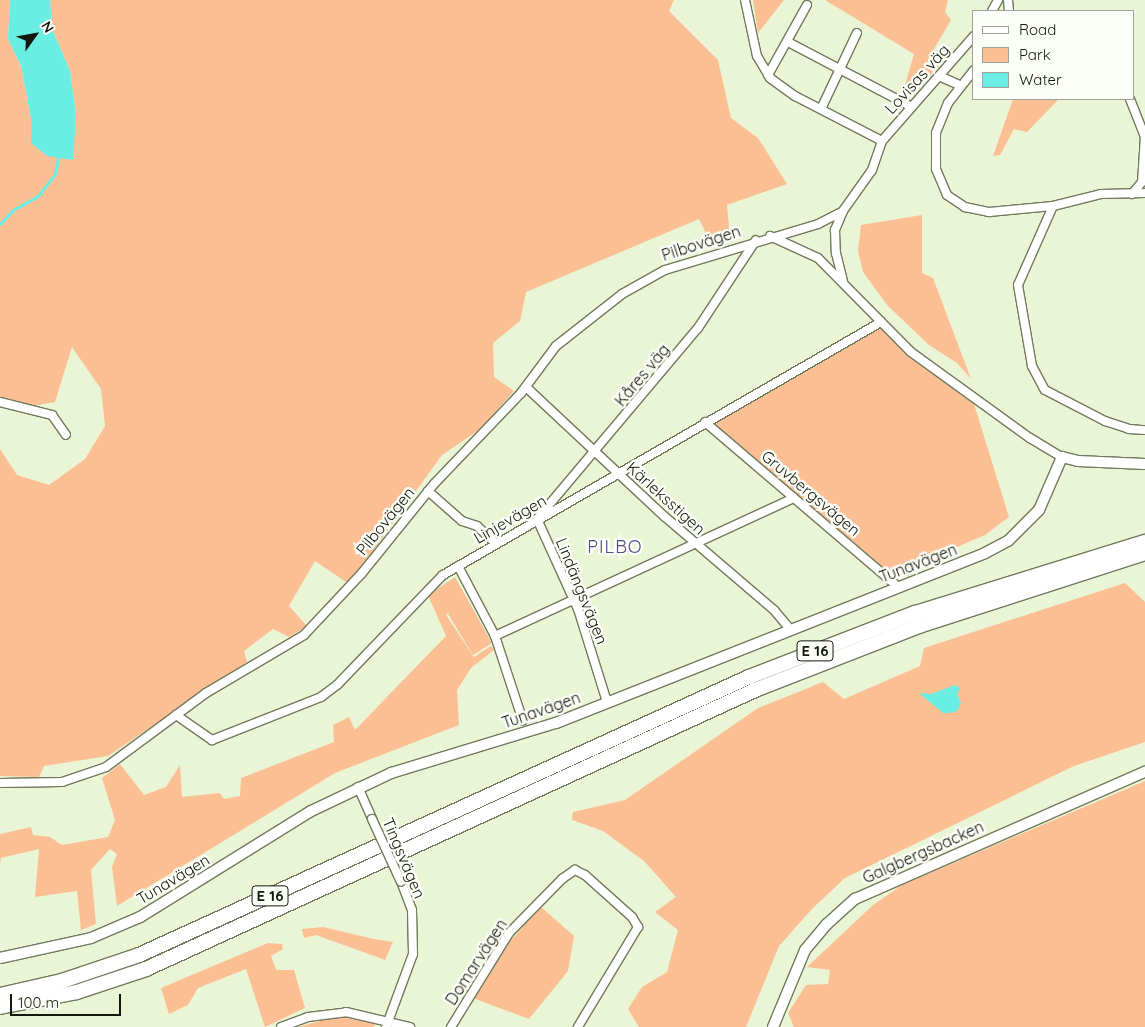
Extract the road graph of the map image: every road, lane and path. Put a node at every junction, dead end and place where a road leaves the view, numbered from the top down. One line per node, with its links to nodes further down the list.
1 (746, 0): 8 (street)
2 (807, 5): 5 (street)
3 (857, 33): 6 (street)
4 (972, 38): 9 (street, Lovisas väg)
5 (788, 42): 6 (street); 8 (street)
6 (840, 67): 12 (street); 13 (street)
7 (972, 72): 10 (street)
8 (768, 75): 13 (street)
9 (939, 76): 10 (street); 12 (street, Lovisas väg)
10 (961, 86): 18 (street)
11 (1130, 100): 14 (street)
12 (910, 106): 15 (street, Lovisas väg)
13 (821, 109): 15 (street)
14 (1145, 136): 17 (street)
15 (882, 141): 19 (street, Lovisas väg)
16 (1145, 194): 17 (street)
17 (1125, 196): 18 (street)
18 (1053, 206): 27 (street)
19 (844, 211): 20 (street, Pilbovägen); 22 (street, Lovisas väg)
20 (770, 236): 21 (street, Pilbovägen); 22 (street)
21 (756, 240): 24 (street, Pilbovägen); 29 (street, Kåres väg)
22 (843, 281): 23 (street)
23 (881, 322): 26 (street, Linjevägen); 30 (street)
24 (526, 387): 29 (street, Kärleksstigen); 33 (street, Pilbovägen)
25 (0, 402): 28 (street)
26 (705, 422): 32 (street, Linjevägen); 34 (street, Gruvbergsvägen)
27 (1145, 430)
28 (66, 435)
29 (595, 451): 32 (street, Kärleksstigen); 35 (street, Kåres väg)
30 (1062, 457): 31 (street); 41 (street, Tunavägen)
31 (1145, 464)
32 (617, 472): 35 (street, Linjevägen); 38 (street, Kärleksstigen)
33 (428, 491): 37 (street); 46 (street, Pilbovägen)
34 (794, 498): 38 (street); 41 (street, Gruvbergsvägen)
35 (538, 519): 37 (street, Linjevägen); 42 (street, Lindängsvägen)
36 (1145, 542): 52 (highway, E 16)
37 (495, 543): 40 (street, Linjevägen)
38 (697, 544): 42 (street); 43 (street, Kärleksstigen)
39 (1145, 553): 53 (highway, E 16)
40 (458, 566): 44 (street); 46 (street, Linjevägen)
41 (898, 587): 43 (street, Tunavägen)
42 (574, 600): 44 (street); 45 (street, Lindängsvägen)
43 (789, 628): 45 (street, Tunavägen)
44 (496, 636): 47 (street)
45 (607, 702): 50 (street, Tunavägen)
46 (176, 714): 49 (street, Pilbovägen)
47 (523, 721)
48 (1145, 772): 59 (street, Galgbergsbacken)
49 (0, 783)
50 (358, 787): 51 (street, Tunavägen); 54 (street, Tingsvägen, bridge)
51 (0, 958)
52 (0, 995)
53 (0, 1007)
54 (388, 1023): 55 (street); 56 (street)
55 (281, 1027)
56 (410, 1027)
57 (451, 1027): 58 (street, Domarvägen)
58 (578, 1027)
59 (773, 1027)

